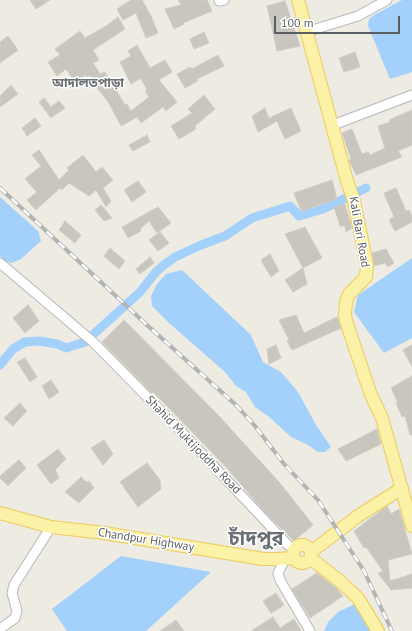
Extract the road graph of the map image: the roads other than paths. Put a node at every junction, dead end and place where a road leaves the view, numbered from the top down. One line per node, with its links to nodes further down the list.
1 (219, 0): 2 (street)
2 (224, 0)
3 (298, 0): 5 (main road, Kali Bari Road)
4 (387, 0): 5 (street)
5 (306, 32): 7 (main road, Kali Bari Road)
6 (412, 95): 7 (street)
7 (333, 125): 9 (main road, Kali Bari Road)
8 (0, 263): 13 (street, Shahid Muktijoddha Road)
9 (407, 489): 11 (main road, Kali Bari Road); 14 (main road)
10 (0, 513): 12 (main road, Chandpur Highway)
11 (412, 526)
12 (51, 527): 13 (main road, Chandpur Highway); 15 (street)
13 (287, 553): 14 (main road, Chandpur Highway); 16 (street)
14 (310, 555): 17 (main road)
15 (0, 630)
16 (310, 631)
17 (378, 631)

